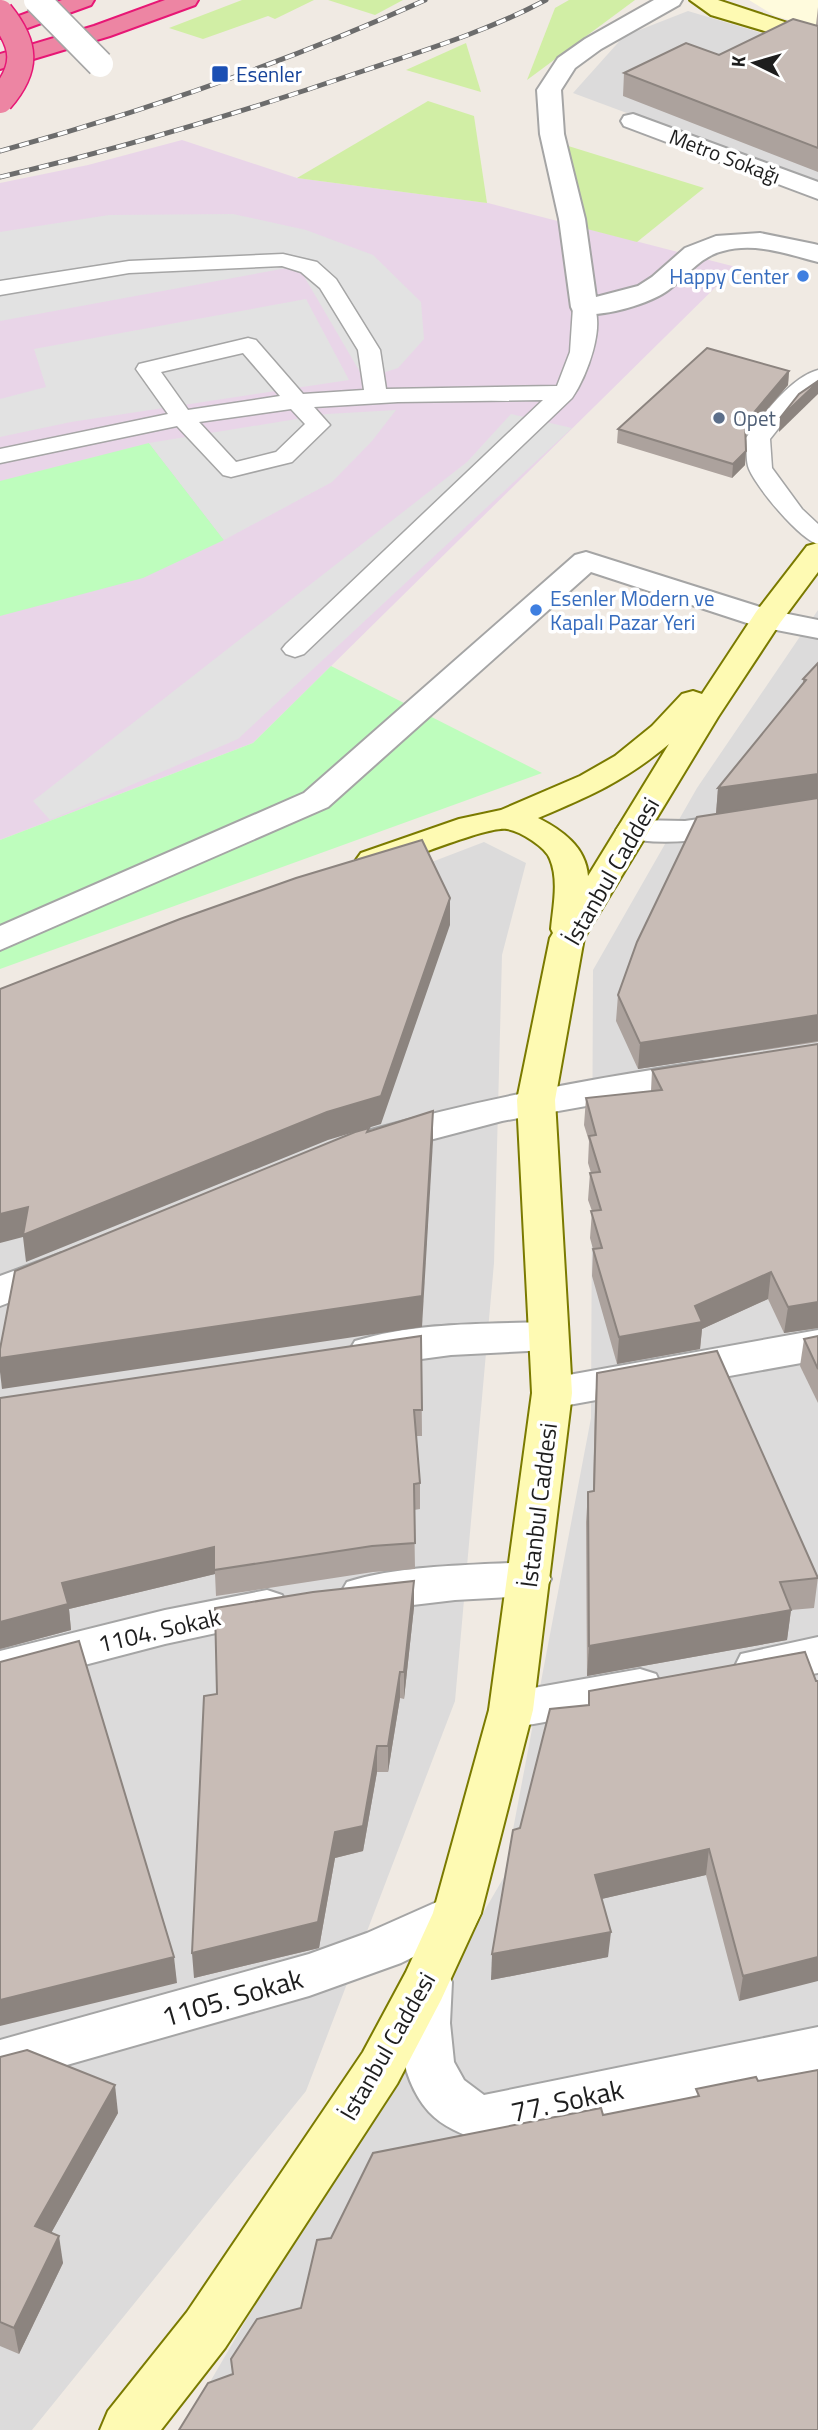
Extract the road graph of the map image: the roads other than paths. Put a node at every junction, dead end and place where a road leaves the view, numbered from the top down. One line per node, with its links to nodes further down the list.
1 (36, 0): 6 (highway); 10 (street, bridge)
2 (83, 0): 7 (highway)
3 (187, 0): 9 (highway)
4 (671, 0): 16 (street)
5 (701, 0): 8 (main road)
6 (0, 12): 11 (highway, bridge)
7 (0, 32)
8 (818, 40)
9 (0, 62)
10 (100, 64)
11 (0, 100)
12 (633, 121): 13 (street, Metro Sokağı)
13 (811, 181)
14 (818, 254): 16 (street)
15 (0, 288): 19 (lane)
16 (584, 307): 18 (lane)
17 (818, 377): 23 (lane)
18 (564, 393): 19 (lane); 27 (lane)
19 (376, 396): 20 (lane)
20 (296, 401): 21 (lane); 21 (lane); 21 (lane)
21 (183, 419): 22 (lane)
22 (0, 456)
23 (818, 537)
24 (818, 552): 25 (main road, İstanbul Caddesi)
25 (767, 619): 26 (street); 29 (main road); 30 (main road, İstanbul Caddesi); 33 (street)
26 (818, 629)
27 (295, 649)
28 (818, 812): 30 (street)
29 (510, 818): 31 (main road); 32 (main road)
30 (633, 830): 32 (main road, İstanbul Caddesi)
31 (343, 870)
32 (567, 938): 35 (main road, İstanbul Caddesi)
33 (0, 939)
34 (737, 1068): 35 (street)
35 (536, 1100): 36 (street); 39 (main road, İstanbul Caddesi)
36 (355, 1147)
37 (93, 1254): 38 (street)
38 (0, 1292)
39 (548, 1336): 41 (street); 42 (main road, İstanbul Caddesi)
40 (818, 1345): 42 (street)
41 (334, 1356)
42 (552, 1393): 43 (main road, İstanbul Caddesi)
43 (529, 1579): 45 (street, 1104. Sokak); 46 (main road, İstanbul Caddesi)
44 (818, 1655): 46 (street)
45 (0, 1669)
46 (511, 1710): 47 (main road, İstanbul Caddesi)
47 (457, 1913): 48 (main road, İstanbul Caddesi); 50 (street, 1105. Sokak)
48 (429, 1974): 49 (street, 77. Sokak); 51 (main road, İstanbul Caddesi)
49 (818, 2049)
50 (0, 2062)
51 (127, 2430)

